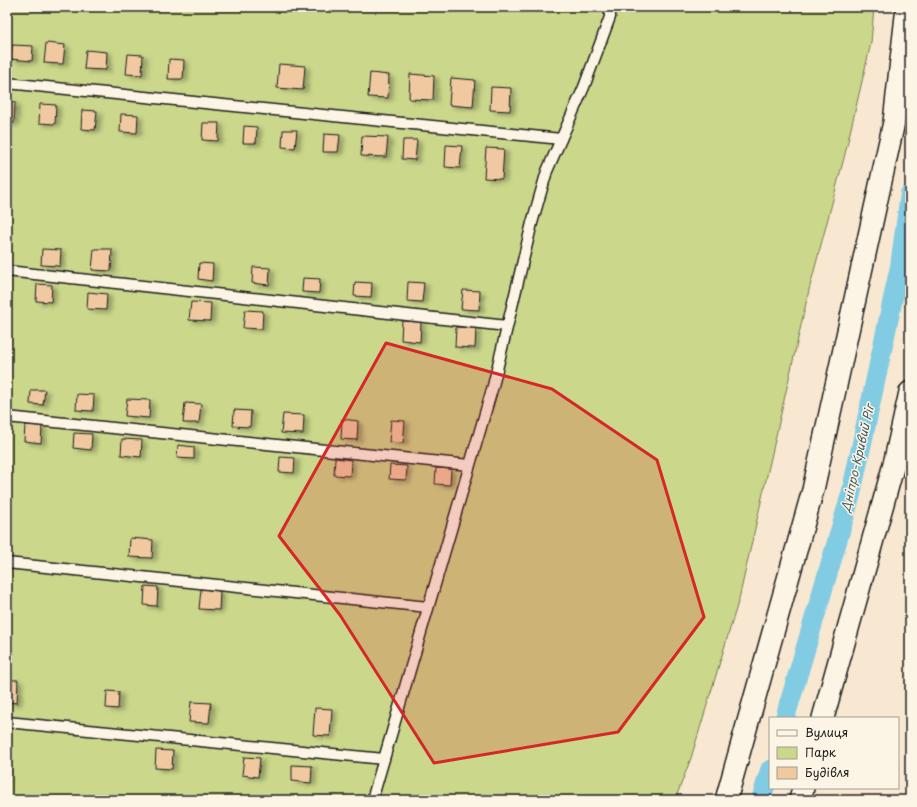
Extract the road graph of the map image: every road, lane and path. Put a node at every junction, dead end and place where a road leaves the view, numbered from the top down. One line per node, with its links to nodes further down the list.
1 (610, 7): 4 (lane)
2 (907, 7): 17 (street)
3 (7, 83): 4 (lane)
4 (561, 139): 6 (lane)
5 (7, 272): 6 (lane)
6 (507, 326): 9 (lane)
7 (910, 392): 12 (street)
8 (7, 417): 9 (lane)
9 (470, 465): 11 (lane)
10 (7, 562): 11 (lane)
11 (428, 607): 14 (lane)
12 (823, 717)
13 (7, 722): 14 (lane)
14 (384, 759): 16 (lane)
15 (803, 789): 18 (street)
16 (372, 800)
17 (726, 800)
18 (800, 800)

